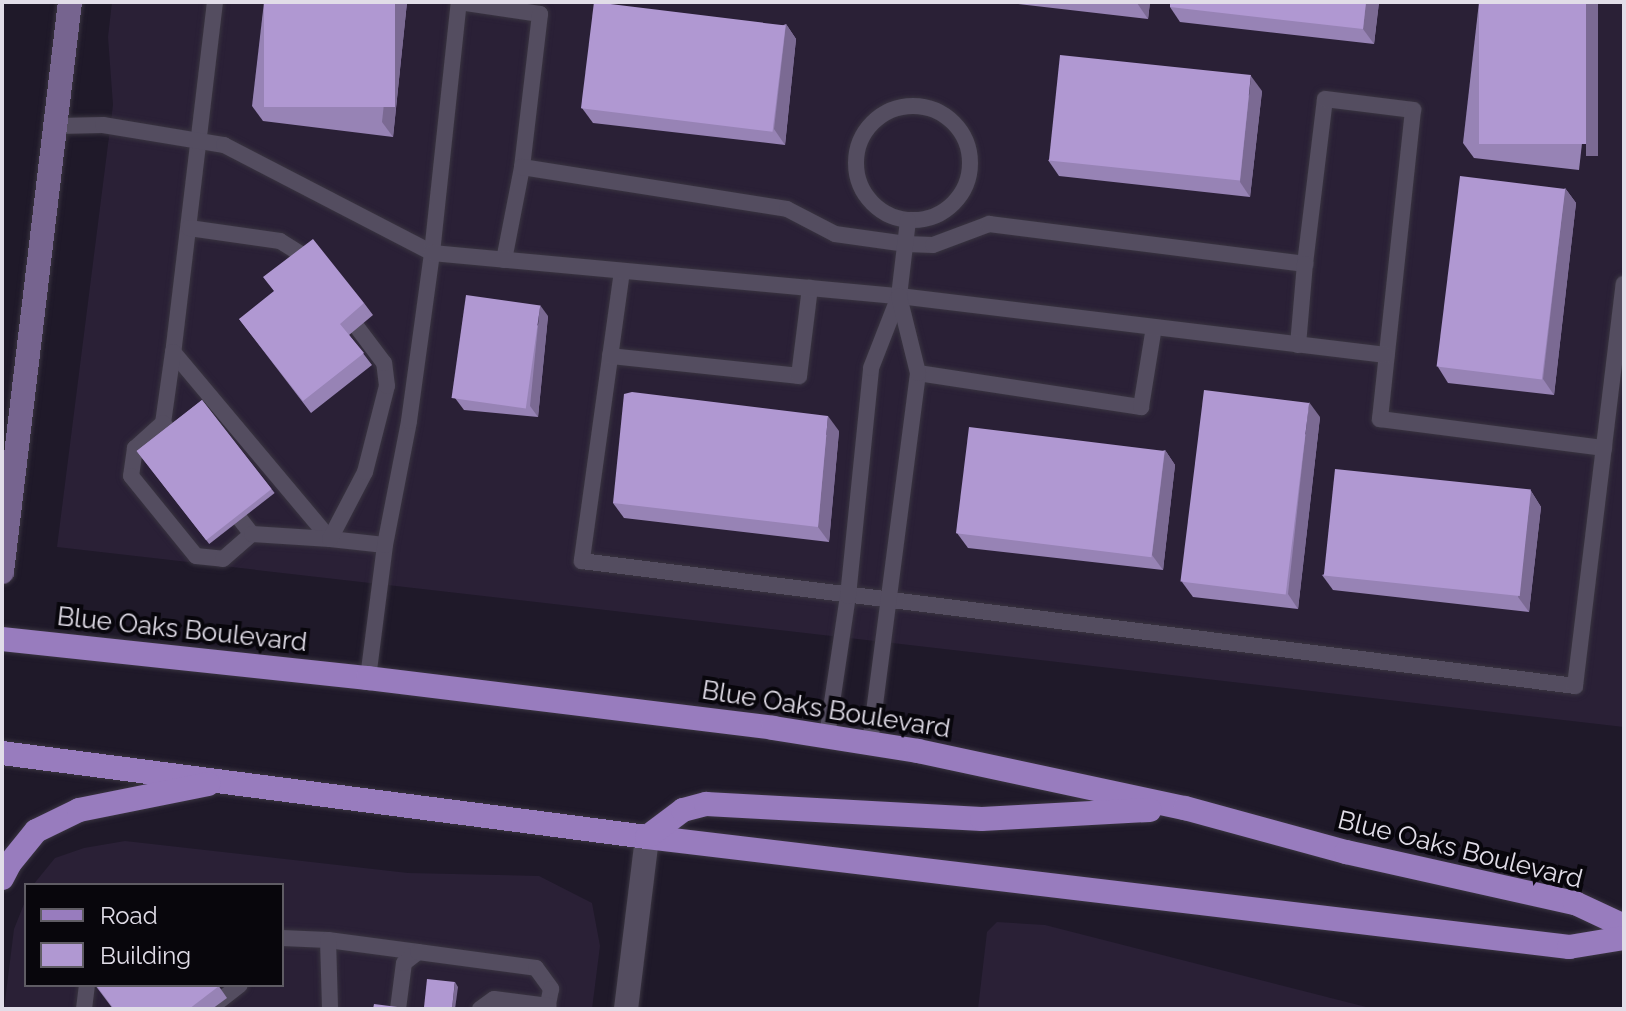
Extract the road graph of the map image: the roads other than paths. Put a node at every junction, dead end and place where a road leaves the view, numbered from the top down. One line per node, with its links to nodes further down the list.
1 (70, 2): 4 (street)
2 (215, 2): 5 (lane)
3 (459, 2): 6 (lane); 10 (lane)
4 (58, 126): 5 (lane); 30 (street)
5 (199, 140): 8 (lane); 10 (lane)
6 (522, 167): 9 (lane); 11 (lane)
7 (908, 221): 7 (lane); 9 (lane)
8 (189, 228): 19 (lane); 28 (lane)
9 (906, 244): 12 (lane); 16 (lane)
10 (432, 253): 11 (lane); 29 (lane)
11 (504, 260): 13 (lane)
12 (1305, 264): 18 (lane); 20 (lane)
13 (622, 271): 15 (lane); 21 (lane)
14 (1624, 284): 24 (lane)
15 (810, 288): 16 (lane); 21 (lane)
16 (899, 296): 17 (lane); 22 (lane); 31 (lane)
17 (1154, 327): 18 (lane); 22 (lane)
18 (1298, 345): 20 (lane)
19 (173, 352): 23 (lane); 28 (lane)
20 (1386, 355): 24 (lane)
21 (610, 356): 31 (lane)
22 (918, 373): 32 (lane)
23 (163, 423): 25 (lane); 27 (lane)
24 (1604, 448): 32 (lane)
25 (192, 460)
26 (222, 497): 27 (lane)
27 (252, 534): 28 (lane)
28 (330, 539): 29 (lane)
29 (385, 545): 34 (lane)
30 (2, 572)
31 (848, 596): 32 (lane); 35 (lane)
32 (888, 601): 36 (lane)
33 (2, 639): 34 (main road, Blue Oaks Boulevard)
34 (368, 678): 35 (main road, Blue Oaks Boulevard)
35 (827, 736): 36 (main road, Blue Oaks Boulevard)
36 (870, 743): 39 (main road, Blue Oaks Boulevard)
37 (2, 753): 38 (main road)
38 (228, 780): 40 (main road); 41 (main road)
39 (1185, 808): 40 (main road); 42 (main road, Blue Oaks Boulevard)
40 (647, 837): 43 (main road); 55 (street)
41 (2, 878)
42 (1624, 926)
43 (1624, 938)
44 (328, 940): 45 (lane); 46 (lane); 52 (lane)
45 (286, 944)
46 (418, 952): 49 (lane); 53 (lane)
47 (87, 987): 50 (lane)
48 (237, 987): 51 (lane)
49 (548, 1007): 54 (lane)
50 (84, 1009)
51 (209, 1009)
52 (330, 1009)
53 (398, 1009)
54 (480, 1009)
55 (626, 1009)

